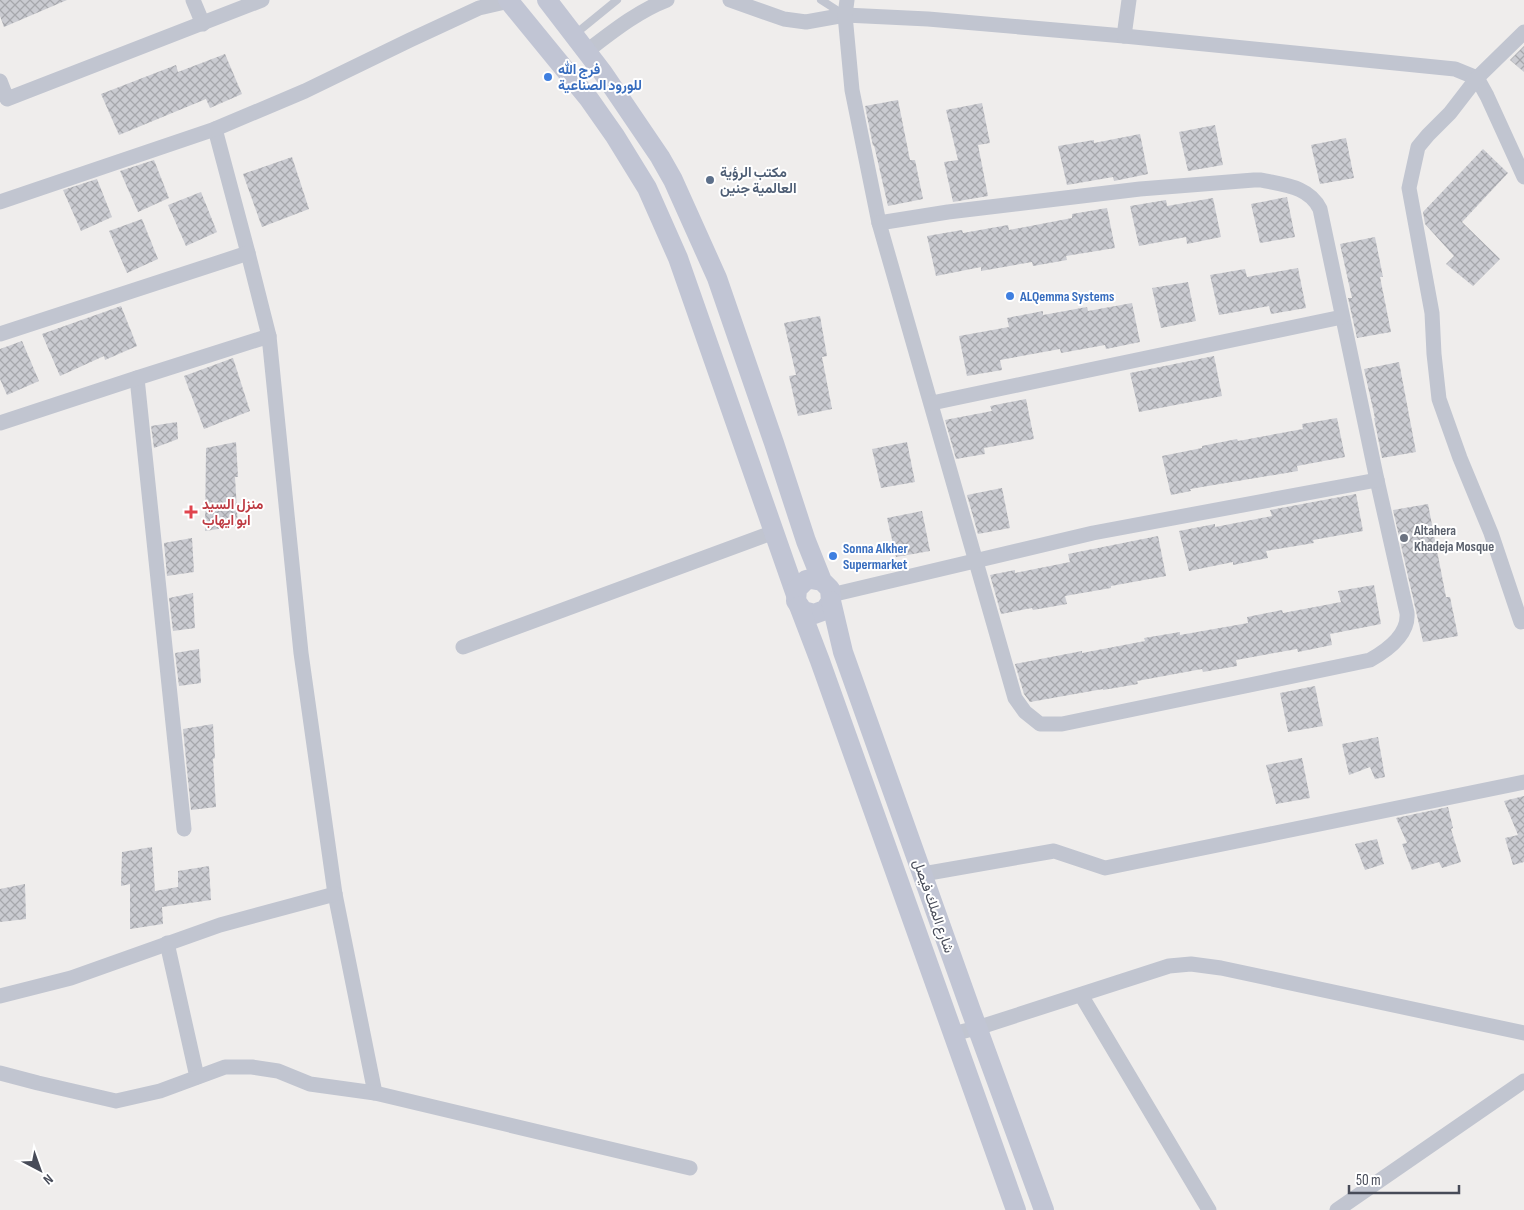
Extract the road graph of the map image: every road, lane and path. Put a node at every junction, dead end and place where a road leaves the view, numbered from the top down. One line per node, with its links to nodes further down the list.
1 (193, 0): 13 (street)
2 (262, 0): 13 (street)
3 (508, 0): 4 (main road); 20 (street); 32 (main road, شارع الملك فيصل)
4 (532, 0)
5 (547, 0): 15 (main road, شارع الملك فيصل)
6 (617, 0): 15 (lane)
7 (667, 0): 17 (street)
8 (730, 0): 12 (street)
9 (820, 0): 12 (lane)
10 (846, 0): 12 (street)
11 (1129, 0): 16 (street)
12 (845, 16): 16 (street); 23 (street)
13 (203, 24): 19 (street)
14 (1524, 32): 18 (street)
15 (574, 35): 17 (main road, شارع الملك فيصل)
16 (1124, 36): 18 (street)
17 (587, 51): 34 (main road, شارع الملك فيصل)
18 (1476, 78): 21 (street); 36 (street)
19 (0, 81)
20 (215, 129): 22 (street); 24 (street)
21 (1524, 177)
22 (0, 202)
23 (879, 223): 25 (street); 29 (street)
24 (248, 253): 26 (street); 27 (street)
25 (1342, 317): 29 (street); 31 (street)
26 (0, 334)
27 (269, 336): 28 (street); 41 (street)
28 (137, 378): 30 (street); 39 (street)
29 (932, 403): 33 (street)
30 (0, 423)
31 (1377, 480): 33 (street); 33 (street)
32 (774, 532): 35 (main road, شارع الملك فيصل); 37 (street)
33 (975, 560): 34 (street)
34 (828, 592): 35 (main road); 35 (main road); 40 (main road, شارع الملك فيصل)
35 (797, 600): 47 (main road, شارع الملك فيصل)
36 (1521, 622)
37 (463, 647)
38 (1524, 782): 40 (street)
39 (184, 829)
40 (923, 874): 45 (main road, شارع الملك فيصل)
41 (335, 894): 42 (street); 51 (street)
42 (167, 944): 44 (street); 49 (street)
43 (1081, 995): 45 (street); 46 (street); 55 (street)
44 (0, 996)
45 (977, 1028): 47 (street); 54 (main road, شارع الملك فيصل)
46 (1524, 1033)
47 (952, 1034): 53 (main road, شارع الملك فيصل)
48 (0, 1073): 49 (street)
49 (196, 1077): 51 (street)
50 (1524, 1081): 56 (street)
51 (375, 1093): 52 (street)
52 (690, 1168)
53 (1016, 1210)
54 (1044, 1210)
55 (1209, 1210)
56 (1337, 1210)

